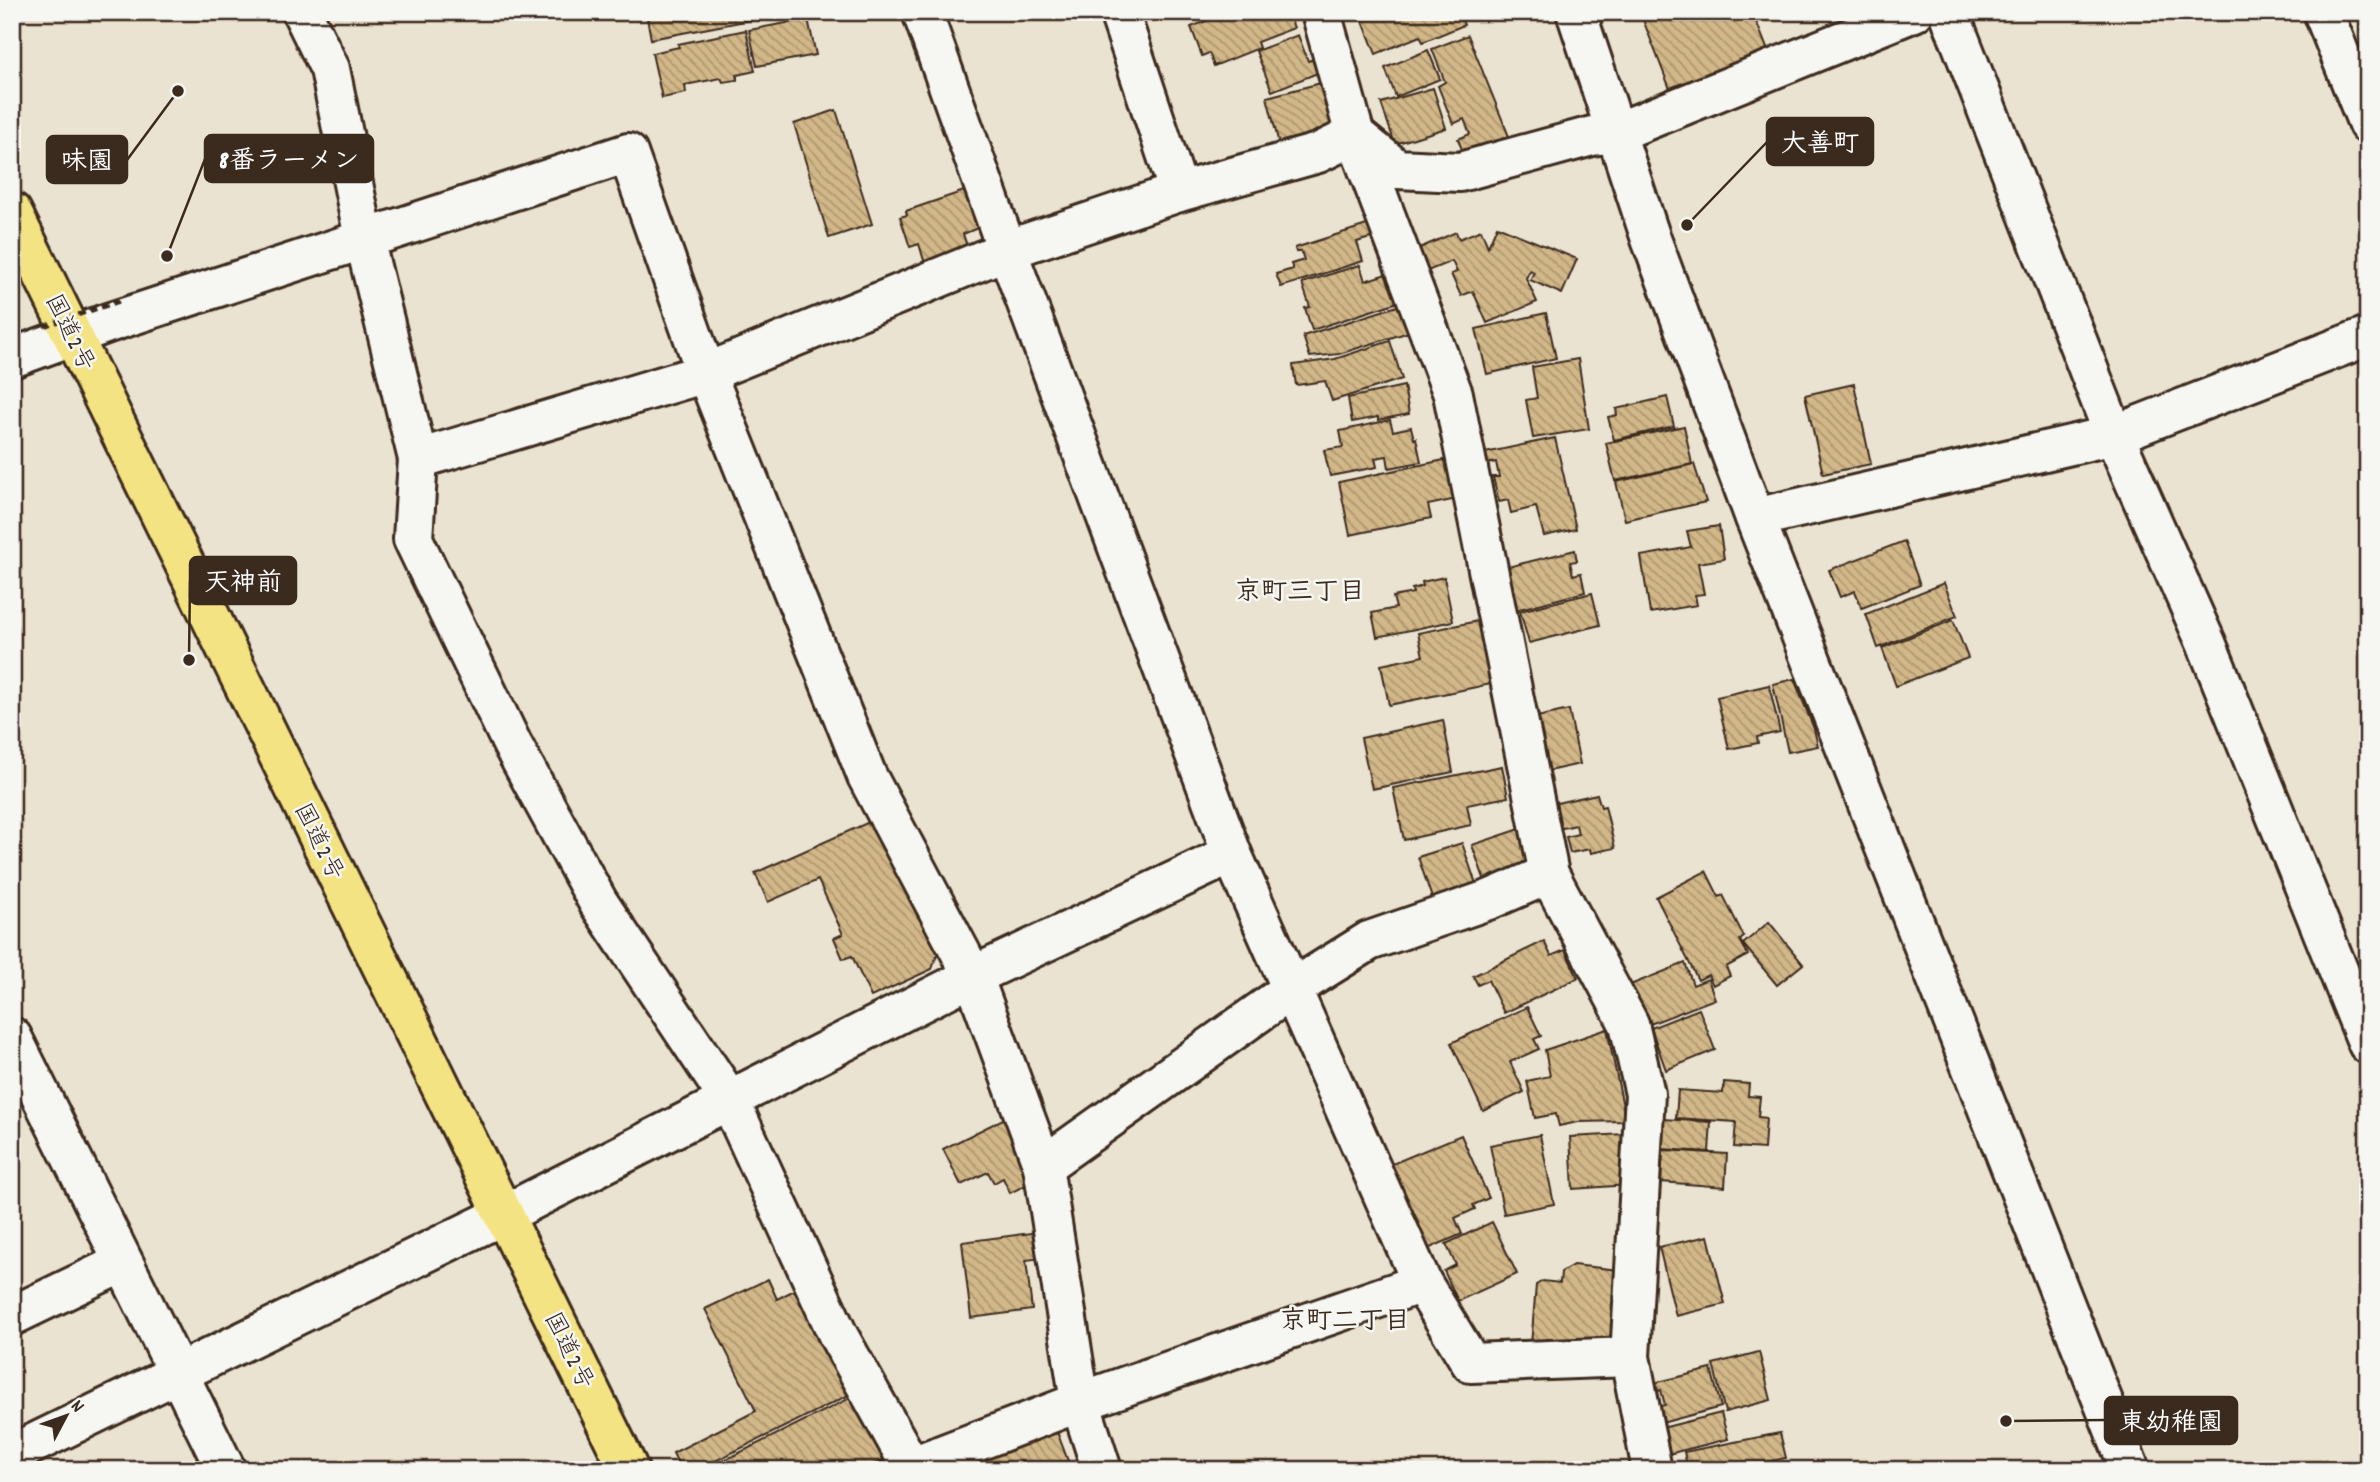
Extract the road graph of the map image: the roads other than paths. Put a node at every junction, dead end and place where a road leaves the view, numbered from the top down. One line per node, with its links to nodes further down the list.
1 (302, 12): 14 (street)
2 (922, 12): 15 (street)
3 (1119, 12): 12 (street)
4 (1321, 12): 11 (street)
5 (1576, 12): 10 (street)
6 (1914, 12): 10 (street)
7 (1949, 12): 20 (street)
8 (2323, 12): 9 (street)
9 (2368, 124)
10 (1615, 133): 11 (street); 22 (street)
11 (1355, 135): 12 (street); 24 (street)
12 (1179, 192): 15 (street)
13 (12, 212): 16 (highway, 国道2号)
14 (364, 238): 16 (street); 19 (street); 21 (street)
15 (1007, 250): 19 (street); 23 (street)
16 (58, 330): 18 (street); 31 (highway, 国道2号)
17 (2368, 336): 20 (street)
18 (12, 358)
19 (706, 373): 21 (street); 25 (street)
20 (2114, 435): 22 (street); 28 (street)
21 (418, 459): 29 (street)
22 (1755, 518): 44 (street)
23 (1232, 854): 25 (street); 26 (street)
24 (1549, 874): 26 (street); 35 (street)
25 (973, 976): 29 (street); 30 (street)
26 (1292, 989): 30 (street); 33 (street)
27 (12, 1037): 32 (street)
28 (2368, 1044)
29 (729, 1099): 31 (street); 39 (street)
30 (1043, 1166): 37 (street)
31 (503, 1215): 36 (street); 41 (highway, 国道2号)
32 (122, 1263): 34 (street); 36 (street)
33 (1422, 1283): 35 (street); 37 (street)
34 (12, 1315)
35 (1630, 1357): 43 (street)
36 (178, 1372): 38 (street); 40 (street)
37 (1080, 1402): 39 (street); 42 (street)
38 (12, 1454)
39 (909, 1468)
40 (226, 1470)
41 (629, 1470)
42 (1102, 1470)
43 (1652, 1470)
44 (2130, 1470)

